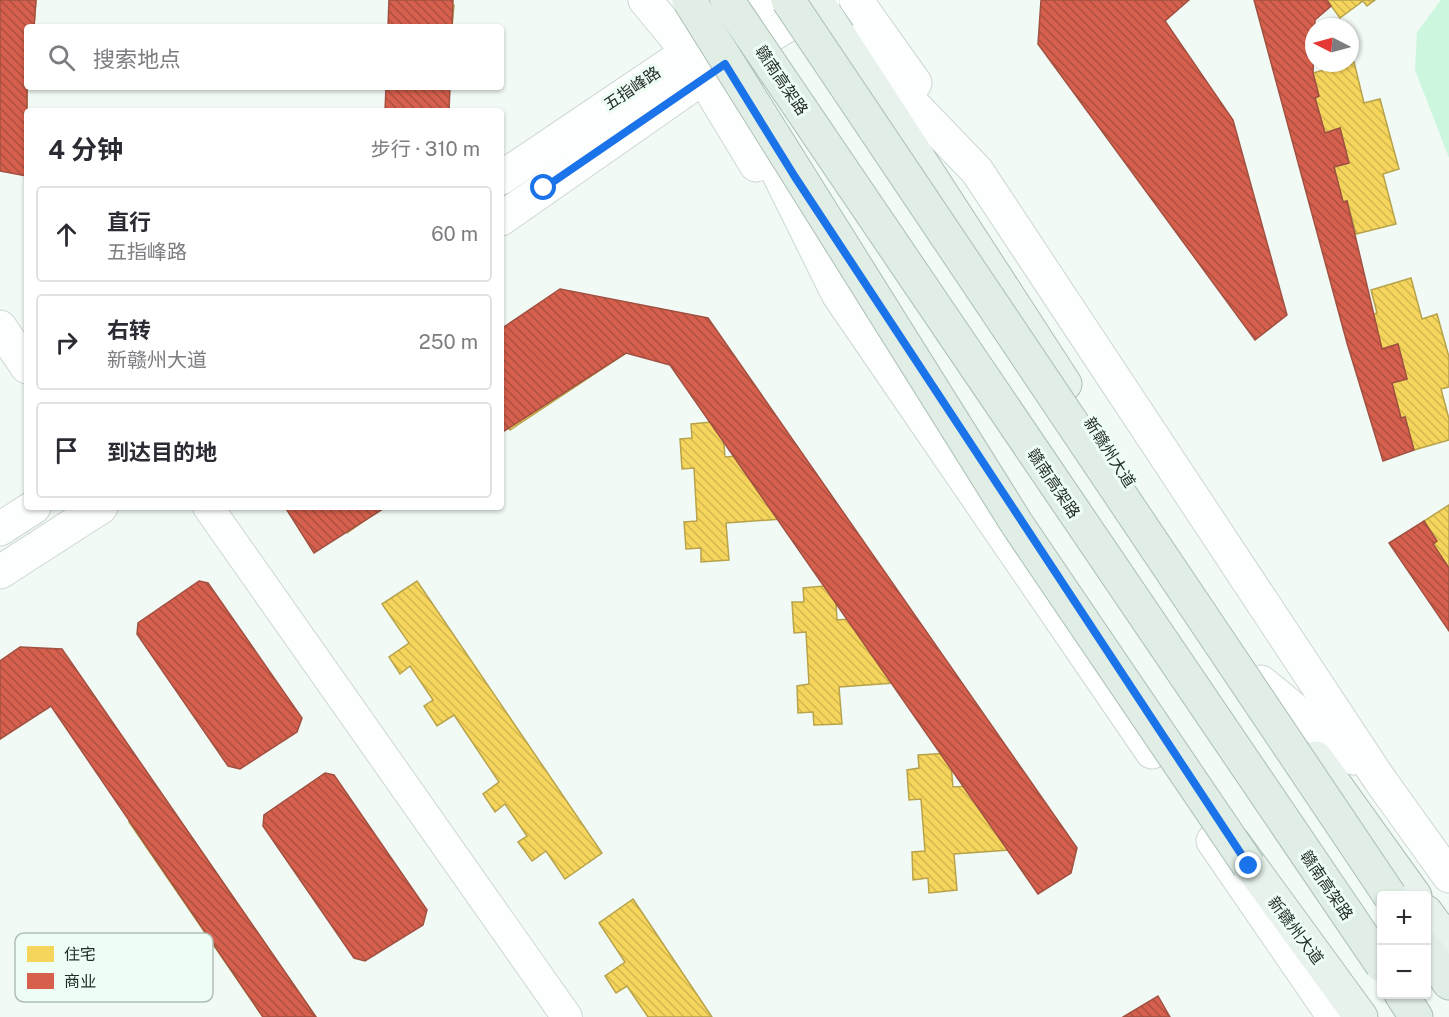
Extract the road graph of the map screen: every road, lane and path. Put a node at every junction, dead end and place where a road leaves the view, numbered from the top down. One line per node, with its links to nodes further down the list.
1 (645, 0): 10 (street)
2 (665, 0): 10 (street)
3 (678, 0): 10 (main road, 新赣州大道)
4 (689, 0): 23 (highway, bridge)
5 (727, 0): 30 (highway, 赣南高架路, bridge)
6 (765, 0): 10 (street, 五指峰路)
7 (788, 0): 25 (highway, bridge)
8 (856, 0): 11 (street)
9 (821, 2): 10 (street, 五指峰路); 11 (street); 21 (main road, 新赣州大道)
10 (706, 58): 12 (street, 五指峰路); 13 (street, 五指峰路); 23 (main road, 新赣州大道); 34 (street)
11 (977, 171): 22 (street)
12 (504, 176)
13 (504, 217)
14 (0, 327): 15 (street)
15 (24, 363)
16 (29, 510): 19 (street)
17 (96, 510): 20 (street)
18 (210, 510): 33 (street)
19 (0, 529)
20 (0, 572)
21 (1260, 682): 22 (street); 26 (main road, 新赣州大道)
22 (1380, 780): 24 (street)
23 (1249, 866): 35 (main road, 新赣州大道)
24 (1449, 876)
25 (1387, 891)
26 (1411, 891)
27 (1431, 919): 28 (main road)
28 (1449, 943)
29 (1431, 956): 31 (highway)
30 (1377, 958)
31 (1449, 983)
32 (1404, 999): 36 (highway)
33 (567, 1017)
34 (1334, 1017)
35 (1360, 1017)
36 (1416, 1017)

